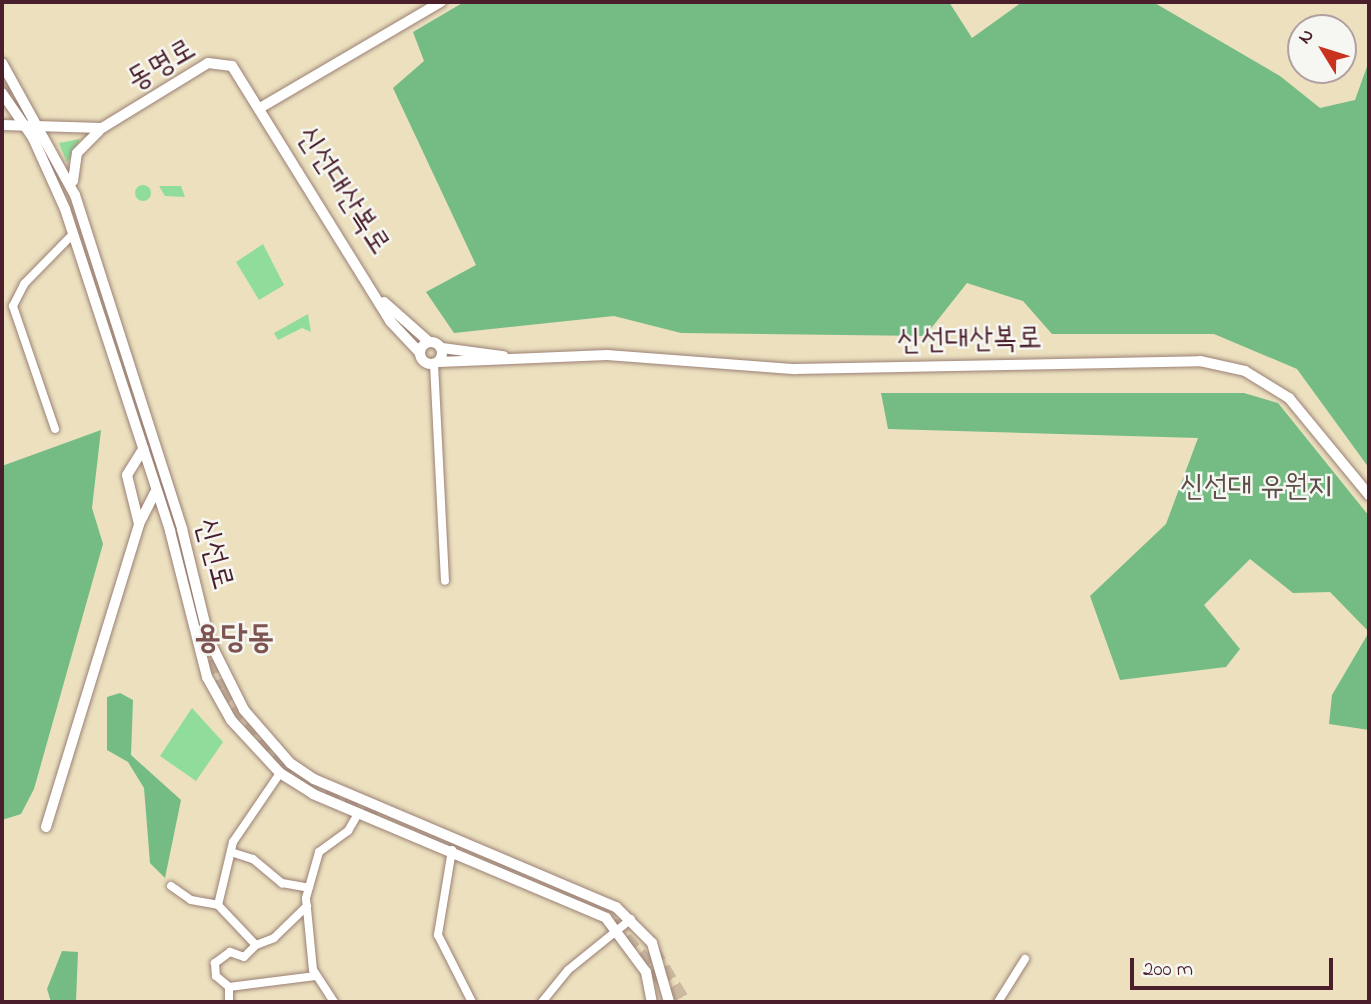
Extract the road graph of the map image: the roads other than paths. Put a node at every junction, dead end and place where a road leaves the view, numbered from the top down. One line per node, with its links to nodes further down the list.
1 (440, 2): 4 (main road)
2 (2, 62): 8 (main road, 신선로)
3 (2, 93): 7 (main road, 신선로)
4 (260, 108): 6 (main road, 동명로); 11 (main road, 신선대산복로)
5 (2, 125): 7 (main road, 동명로)
6 (102, 128): 8 (main road, 동명로); 9 (main road)
7 (28, 131): 8 (main road, 동명로); 10 (main road, 신선로)
8 (45, 131): 9 (main road, 신선로)
9 (75, 195): 24 (main road, 신선로)
10 (74, 234): 17 (street); 18 (main road, 신선로)
11 (381, 300): 12 (main road, 신선대산복로); 14 (main road, 신선대산복로)
12 (429, 342): 13 (main road, 신선대산복로); 14 (main road)
13 (442, 348): 15 (main road, 신선대산복로); 16 (main road)
14 (420, 353): 16 (main road, 신선대산복로)
15 (516, 359): 16 (main road, 신선대산복로); 20 (main road, 신선대산복로)
16 (436, 363): 22 (street)
17 (55, 429)
18 (143, 449): 19 (main road, 신선로); 21 (main road)
19 (155, 493): 21 (main road); 23 (main road, 신선로)
20 (1369, 495)
21 (139, 524): 27 (main road)
22 (445, 581)
23 (280, 773): 25 (main road, 신선로); 29 (street)
24 (306, 775): 25 (main road); 34 (main road, 신선로)
25 (299, 786): 26 (main road, 신선로)
26 (358, 814): 28 (main road, 신선로); 31 (street)
27 (46, 827)
28 (452, 850): 35 (main road, 신선로); 42 (street)
29 (231, 852): 31 (street); 32 (street)
30 (171, 886): 32 (street)
31 (309, 888): 33 (street)
32 (218, 905): 36 (street)
33 (307, 906): 36 (street); 38 (street)
34 (631, 919): 35 (street); 45 (main road, 신선로)
35 (616, 929): 43 (street); 44 (main road, 신선로)
36 (256, 945): 39 (street)
37 (1025, 959): 46 (street)
38 (315, 975): 39 (street); 41 (street)
39 (229, 987): 40 (street)
40 (229, 1002)
41 (334, 1002)
42 (472, 1002)
43 (542, 1002)
44 (652, 1002)
45 (669, 1002)
46 (998, 1002)

